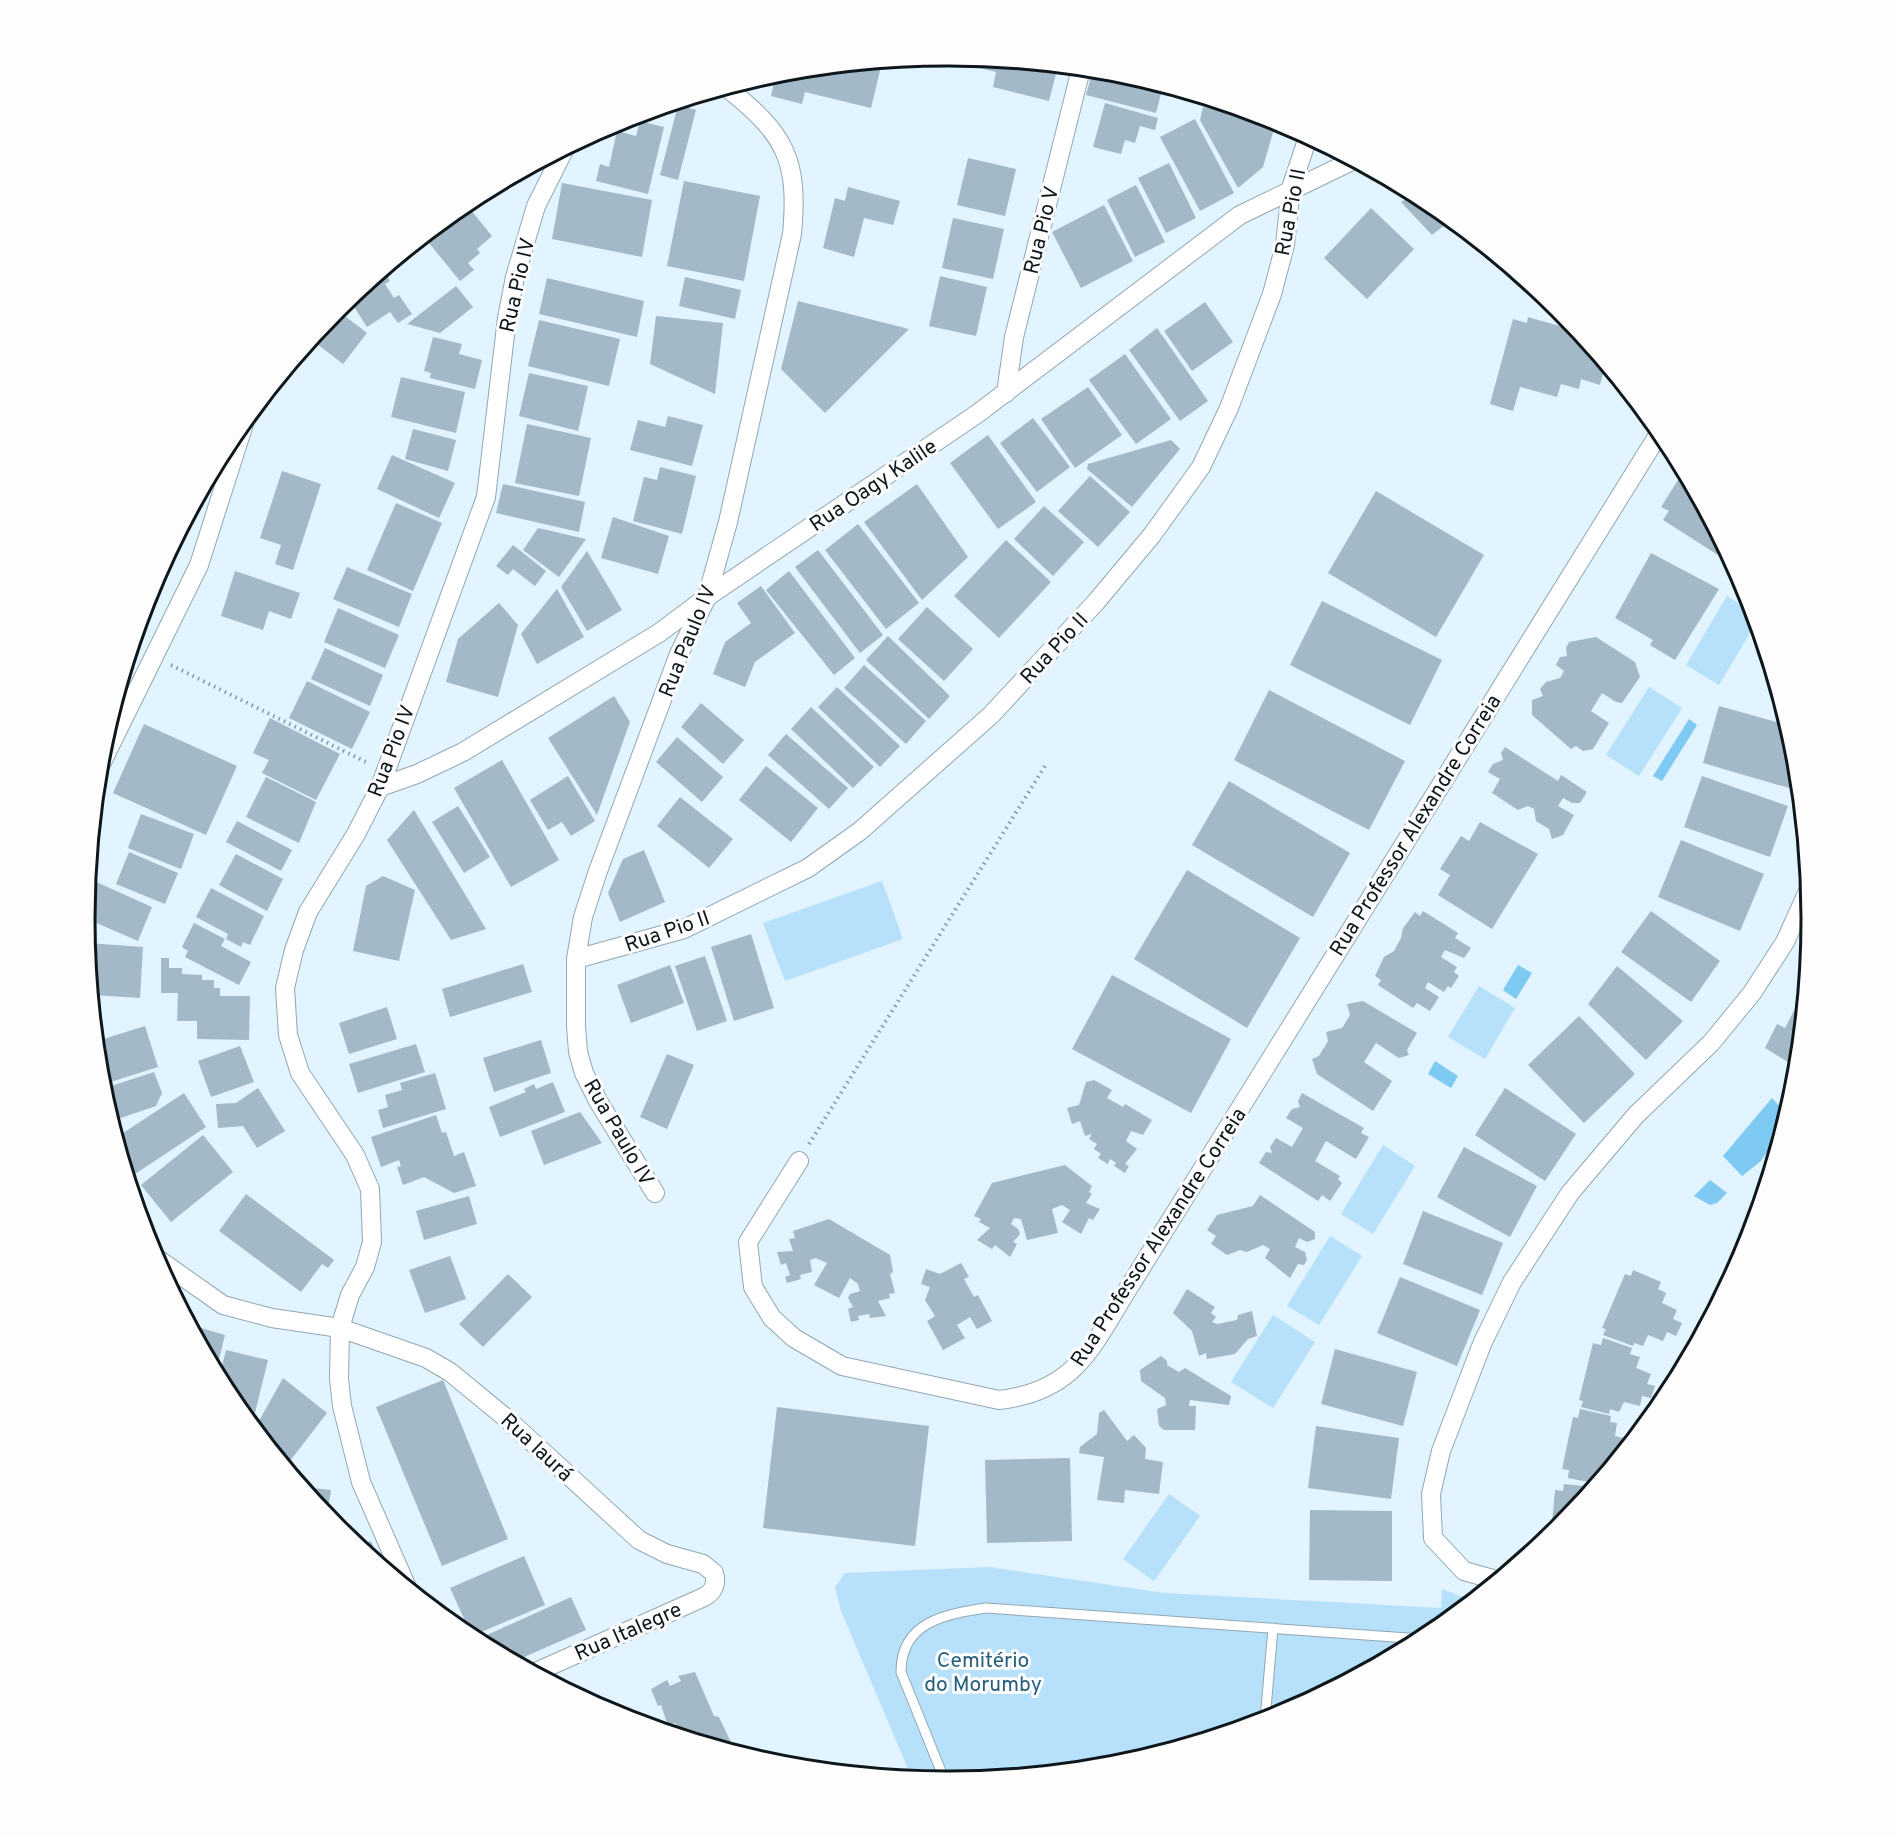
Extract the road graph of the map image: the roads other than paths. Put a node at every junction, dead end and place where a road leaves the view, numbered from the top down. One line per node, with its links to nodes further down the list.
1 (1079, 76): 7 (street, Rua Pio V)
2 (734, 93): 10 (street, Rua Paulo IV)
3 (1305, 145): 6 (street, Rua Pio II)
4 (559, 160): 12 (street, Rua Pio IV)
5 (1344, 164): 6 (street, Rua Oagy Kalile)
6 (1291, 188): 7 (street, Rua Oagy Kalile); 14 (street, Rua Pio II)
7 (1005, 393): 10 (street, Rua Oagy Kalile)
8 (1654, 441): 15 (street, Rua Professor Alexandre Correia)
9 (236, 451): 11 (street)
10 (707, 597): 12 (street, Rua Oagy Kalile); 14 (street, Rua Paulo IV)
11 (117, 733)
12 (383, 779): 18 (street, Rua Pio IV)
13 (1801, 907): 20 (street)
14 (576, 959): 16 (street, Rua Paulo IV)
15 (799, 1161)
16 (655, 1193)
17 (170, 1268): 18 (street)
18 (340, 1328): 19 (street, Rua Pio IV); 21 (street, Rua Iaurá)
19 (399, 1570)
20 (1487, 1578)
21 (715, 1585): 24 (street, Rua Italegre)
22 (1273, 1628): 23 (lane); 25 (lane); 26 (lane)
23 (1405, 1638)
24 (544, 1669)
25 (1266, 1709)
26 (941, 1771)

